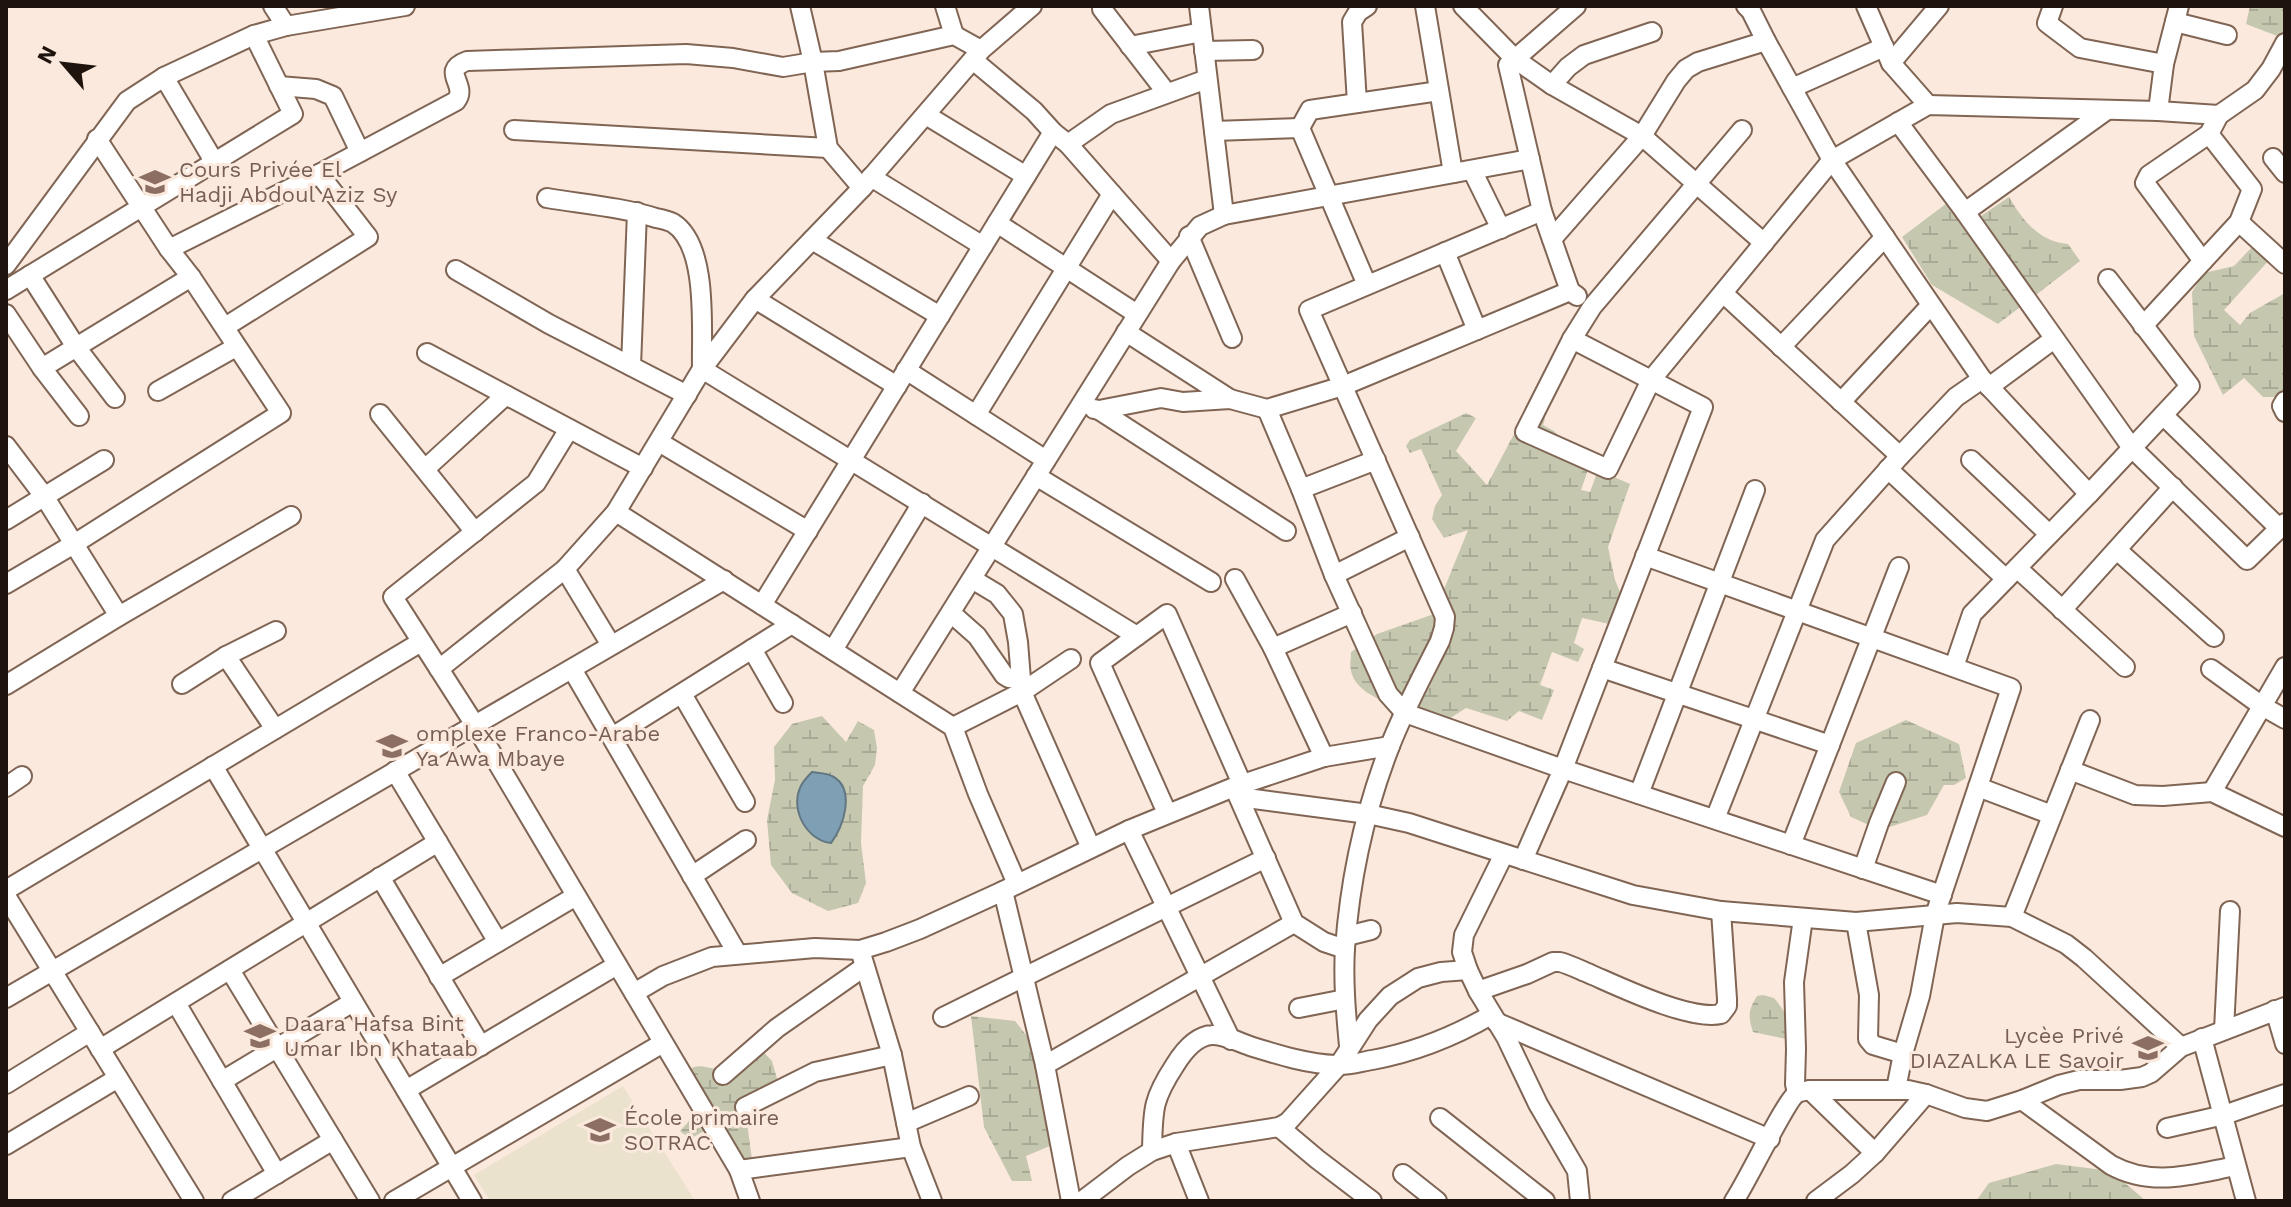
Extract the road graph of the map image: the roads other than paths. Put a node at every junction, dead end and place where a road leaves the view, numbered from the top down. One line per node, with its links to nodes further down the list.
1 (273, 6): 18 (street)
2 (405, 6): 14 (street)
3 (800, 6): 31 (street)
4 (945, 6): 21 (street)
5 (1032, 6): 28 (street)
6 (1199, 6): 23 (street)
7 (1367, 6): 40 (street)
8 (1425, 6): 38 (street)
9 (1463, 6): 30 (street)
10 (1576, 6): 30 (street)
11 (1866, 6): 29 (street)
12 (1939, 6): 29 (street)
13 (2053, 6): 32 (street)
14 (384, 7): 18 (street)
15 (1753, 8): 24 (street)
16 (1102, 9): 26 (street)
17 (2177, 14): 22 (street); 32 (street)
18 (286, 26): 20 (street)
19 (1652, 32): 35 (street)
20 (254, 35): 33 (street); 36 (street)
21 (954, 35): 28 (street); 31 (street)
22 (2227, 35)
23 (1203, 41): 26 (street); 27 (street); 34 (street)
24 (1766, 41): 37 (street); 53 (street)
25 (2285, 43): 45 (street)
26 (1130, 46): 39 (street)
27 (1253, 50)
28 (977, 55): 44 (street); 51 (street)
29 (1888, 55): 37 (street); 41 (street)
30 (1515, 59): 35 (street); 58 (street)
31 (813, 62): 56 (street); 57 (street)
32 (2164, 64): 43 (street)
33 (164, 77): 54 (street); 60 (street)
34 (1207, 79): 39 (street); 50 (street)
35 (1552, 85): 53 (street)
36 (279, 86): 57 (street); 60 (street)
37 (1792, 88): 59 (street)
38 (1439, 91): 40 (street); 62 (street)
39 (1166, 92): 55 (street)
40 (1357, 103): 47 (street)
41 (1928, 105): 42 (street); 46 (street)
42 (2107, 110): 43 (street); 73 (street)
43 (2158, 111): 45 (street)
44 (926, 115): 64 (street); 65 (street)
45 (2219, 115): 52 (street)
46 (1898, 122): 59 (street); 73 (street)
47 (1300, 128): 50 (street); 68 (street)
48 (514, 130): 56 (street)
49 (1742, 130): 66 (street)
50 (1214, 131): 74 (street)
51 (1053, 132): 55 (street); 64 (street)
52 (2209, 134): 75 (street); 87 (street)
53 (1642, 136): 66 (street); 80 (street)
54 (97, 139): 70 (street); 89 (street)
55 (1068, 144): 67 (street)
56 (828, 148): 65 (street)
57 (360, 152): 63 (street)
58 (1530, 159): 61 (street); 71 (street)
59 (1832, 160): 79 (street); 82 (street)
60 (215, 163): 70 (street)
61 (1472, 170): 62 (street); 77 (street)
62 (1453, 173): 68 (street)
63 (319, 174): 84 (street); 106 (street)
64 (1026, 176): 76 (street)
65 (867, 182): 81 (street); 83 (street)
66 (1696, 183): 82 (street); 101 (street)
67 (1112, 194): 86 (street); 90 (street)
68 (1329, 196): 74 (street); 95 (street)
69 (547, 198): 72 (street)
70 (142, 208): 84 (street); 92 (street)
71 (1542, 211): 77 (street); 80 (street)
72 (637, 212): 116 (street); 118 (street)
73 (1965, 212): 111 (street)
74 (1224, 215): 78 (street)
75 (2239, 222): 87 (street); 88 (street)
76 (997, 223): 83 (street); 90 (street)
77 (1501, 229): 85 (street)
78 (1189, 236): 86 (street); 109 (street)
79 (1885, 237): 100 (street); 114 (street)
80 (1552, 239): 97 (street)
81 (812, 240): 99 (street); 104 (street)
82 (1764, 243): 98 (street)
83 (983, 246): 104 (street)
84 (169, 249): 93 (street)
85 (1445, 252): 95 (street); 107 (street)
86 (1171, 261): 103 (street)
87 (2203, 261): 105 (street)
88 (2285, 264)
89 (6, 265)
90 (1067, 269): 103 (street); 135 (street)
91 (456, 270): 116 (street)
92 (30, 275): 96 (street); 112 (street)
93 (191, 277): 106 (street); 112 (street)
94 (2108, 279): 105 (street)
95 (1367, 285): 122 (street)
96 (6, 290)
97 (1570, 291): 101 (street); 107 (street)
98 (1723, 293): 114 (street); 120 (street)
99 (755, 299): 118 (street); 119 (street)
100 (1931, 305): 121 (street); 129 (street)
101 (1592, 307): 110 (street)
102 (6, 314): 117 (street)
103 (1137, 314): 108 (street)
104 (940, 316): 119 (street)
105 (2143, 326): 136 (street)
106 (225, 327): 113 (street)
107 (1477, 330): 122 (street)
108 (1126, 332): 127 (street); 130 (street)
109 (1232, 338)
110 (1572, 339): 120 (street); 120 (street)
111 (2054, 339): 121 (street); 141 (street)
112 (76, 347): 117 (street); 126 (street)
113 (236, 347): 123 (street); 165 (street)
114 (1781, 347): 129 (street)
115 (427, 353): 124 (street)
116 (631, 366): 125 (street)
117 (42, 368): 137 (street)
118 (702, 369): 125 (street); 143 (street)
119 (902, 378): 135 (street); 143 (street)
120 (1651, 380): 168 (street)
121 (1985, 383): 146 (street); 153 (street)
122 (1343, 386): 131 (street); 144 (street)
123 (158, 391)
124 (506, 395): 138 (street); 149 (street)
125 (687, 395): 139 (street)
126 (115, 398)
127 (1230, 399): 131 (street); 132 (street)
128 (2285, 401): 133 (street)
129 (1841, 402): 146 (street)
130 (1079, 407): 132 (street); 148 (street)
131 (1267, 409): 151 (street)
132 (1099, 410): 161 (street)
133 (2285, 412)
134 (380, 414): 149 (street)
135 (976, 415): 148 (street)
136 (2163, 415): 141 (street); 159 (street)
137 (79, 416)
138 (569, 429): 147 (street); 162 (street)
139 (659, 442): 147 (street); 160 (street)
140 (6, 446): 154 (street)
141 (2132, 448): 150 (street); 153 (street)
142 (104, 460): 154 (street)
143 (851, 460): 155 (street); 160 (street)
144 (1376, 460): 151 (street); 164 (street)
145 (1971, 460): 163 (street)
146 (1894, 462): 171 (street); 181 (street)
147 (643, 468): 156 (street)
148 (1041, 468): 166 (street); 176 (street)
149 (425, 469): 162 (street)
150 (2173, 487): 159 (street); 167 (street)
151 (1301, 489): 172 (street)
152 (1755, 490): 177 (street)
153 (2089, 494): 163 (street)
154 (44, 496): 158 (street); 165 (street)
155 (922, 503): 166 (street); 195 (street)
156 (616, 512): 170 (street); 175 (street)
157 (291, 516): 184 (street)
158 (6, 520)
159 (2282, 526)
160 (808, 531): 179 (street)
161 (1286, 531)
162 (475, 532): 191 (street)
163 (2049, 534): 171 (street)
164 (1410, 537): 172 (street); 214 (street)
165 (74, 544): 178 (street); 184 (street)
166 (992, 546): 173 (street); 188 (street)
167 (2117, 550): 180 (street); 189 (street)
168 (1645, 556): 177 (street); 202 (street)
169 (1899, 567): 190 (street)
170 (565, 569): 192 (street); 203 (street)
171 (2012, 573): 180 (street); 199 (street)
172 (1334, 575): 183 (street)
173 (972, 579): 182 (street); 197 (street)
174 (1235, 579): 193 (street)
175 (724, 580): 179 (street); 192 (street)
176 (1211, 582)
177 (1720, 583): 181 (street); 210 (street)
178 (6, 584)
179 (762, 605): 185 (street)
180 (2062, 610): 200 (street)
181 (1797, 611): 190 (street); 215 (street)
182 (951, 613): 187 (street); 209 (street)
183 (1352, 613): 193 (street); 214 (street)
184 (119, 616): 207 (street)
185 (792, 624): 194 (street); 195 (street)
186 (276, 631): 196 (street)
187 (977, 636): 197 (street); 208 (street)
188 (1137, 636): 231 (street); 235 (street)
189 (2214, 637)
190 (1872, 638): 199 (street); 222 (street)
191 (421, 642): 203 (street); 220 (street)
192 (611, 645): 204 (street)
193 (1273, 648): 224 (street)
194 (752, 649): 211 (street); 212 (street)
195 (833, 650): 209 (street)
196 (226, 656): 206 (street); 220 (street)
197 (1019, 658): 208 (street)
198 (1071, 659): 208 (street)
199 (1954, 667): 230 (street)
200 (2125, 667)
201 (2285, 667): 213 (street)
202 (1602, 668): 210 (street); 226 (street)
203 (439, 669): 218 (street)
204 (572, 669): 218 (street); 221 (street)
205 (2211, 669): 213 (street)
206 (182, 684)
207 (6, 685)
208 (1020, 686): 219 (street); 244 (street)
209 (900, 693): 219 (street)
210 (1677, 693): 215 (street); 233 (street)
211 (682, 694): 221 (street); 234 (street)
212 (783, 703)
213 (2262, 706): 216 (street); 232 (street)
214 (1405, 713): 223 (street); 226 (street)
215 (1754, 719): 222 (street); 238 (street)
216 (2285, 719)
217 (2090, 720): 227 (street)
218 (475, 725): 228 (street); 255 (street)
219 (953, 727): 252 (street)
220 (275, 729): 225 (street)
221 (612, 737): 250 (street)
222 (1830, 745): 243 (street)
223 (1390, 746): 224 (street); 236 (street)
224 (1324, 757): 231 (street)
225 (213, 766): 245 (street); 253 (street)
226 (1563, 769): 233 (street); 248 (street)
227 (2070, 770): 232 (street); 237 (street)
228 (395, 771): 242 (street); 245 (street)
229 (1896, 782): 249 (street)
230 (1978, 787): 237 (street); 254 (street)
231 (1238, 789): 235 (street); 236 (street); 247 (street)
232 (2212, 792): 239 (street)
233 (1639, 794): 238 (street)
234 (745, 802)
235 (1167, 813): 240 (street)
236 (1368, 814): 246 (street); 267 (street)
237 (2052, 815): 260 (street)
238 (1715, 819): 243 (street)
239 (2285, 827)
240 (1129, 830): 244 (street); 256 (street)
241 (746, 840): 250 (street)
242 (438, 842): 251 (street); 266 (street)
243 (1791, 845): 249 (street)
244 (1091, 848): 252 (street)
245 (262, 849): 263 (street); 273 (street)
246 (1504, 854): 248 (street); 272 (street)
247 (1266, 858): 256 (street); 264 (street)
248 (1523, 860): 257 (street)
249 (1863, 869): 254 (street)
250 (692, 876): 268 (street)
251 (380, 877): 263 (street); 274 (street)
252 (1010, 888): 269 (street); 275 (street)
253 (6, 893): 273 (street)
254 (1942, 895): 259 (street)
255 (576, 896): 266 (street); 270 (street)
256 (1166, 907): 275 (street); 276 (street)
257 (1721, 911): 261 (street); 277 (street)
258 (2230, 911): 287 (street)
259 (1935, 915): 260 (street); 262 (street); 298 (street)
260 (2012, 917): 295 (street)
261 (1803, 918): 262 (street); 308 (street)
262 (1856, 922): 298 (street)
263 (306, 923): 271 (street); 281 (street)
264 (1294, 923): 267 (street); 276 (street)
265 (1371, 930): 267 (street)
266 (498, 942): 274 (street)
267 (1346, 942): 280 (street)
268 (737, 953): 269 (street); 278 (street)
269 (862, 958): 299 (street); 302 (street)
270 (617, 965): 278 (street); 293 (street)
271 (230, 970): 282 (street); 296 (street)
272 (1468, 970): 277 (street); 294 (street)
273 (52, 971): 279 (street); 288 (street)
274 (439, 977): 293 (street)
275 (1025, 977): 285 (street); 300 (street)
276 (1201, 977): 290 (street); 300 (street)
277 (1478, 991): 286 (street)
278 (634, 993): 291 (street)
279 (6, 998)
280 (1345, 999): 284 (street); 294 (street)
281 (353, 1002): 296 (street); 307 (street)
282 (176, 1003): 297 (street); 304 (street)
283 (2282, 1006): 287 (street); 292 (street)
284 (1299, 1008)
285 (943, 1017)
286 (1494, 1018): 301 (street); 319 (street); 344 (street)
287 (2224, 1030): 289 (street)
288 (90, 1032): 297 (street); 305 (street)
289 (2202, 1038): 295 (street); 314 (street)
290 (1231, 1040): 301 (street); 324 (street)
291 (663, 1043): 327 (street); 328 (street)
292 (2285, 1044)
293 (481, 1046): 307 (street)
294 (1349, 1046): 301 (street)
295 (2181, 1047): 312 (street)
296 (277, 1048): 304 (street); 320 (street)
297 (100, 1049): 303 (street)
298 (1903, 1054): 306 (street)
299 (892, 1055): 313 (street); 316 (street)
300 (1045, 1065): 339 (street)
301 (1339, 1065): 317 (street)
302 (723, 1075)
303 (118, 1078): 322 (street); 332 (street)
304 (222, 1081): 329 (street)
305 (6, 1084)
306 (1896, 1089): 308 (street); 309 (street)
307 (406, 1090): 327 (street)
308 (1803, 1092): 319 (street); 325 (street)
309 (1926, 1094): 312 (street); 325 (street)
310 (2285, 1094): 314 (street)
311 (969, 1096): 316 (street)
312 (2022, 1100): 326 (street)
313 (745, 1107)
314 (2224, 1115): 318 (street); 326 (street)
315 (1440, 1118): 343 (street)
316 (906, 1123): 323 (street)
317 (1279, 1127): 321 (street); 331 (street)
318 (2167, 1128)
319 (1770, 1139): 345 (street)
320 (333, 1140): 329 (street); 334 (street)
321 (1176, 1143): 324 (street); 341 (street)
322 (6, 1145)
323 (911, 1147): 328 (street); 338 (street)
324 (1152, 1151): 340 (street)
325 (1875, 1153): 346 (street)
326 (2236, 1166): 347 (street)
327 (451, 1167): 335 (street); 336 (street)
328 (739, 1170): 337 (street)
329 (277, 1174): 333 (street)
330 (1403, 1174): 342 (street)
331 (1363, 1198)
332 (194, 1201)
333 (232, 1201)
334 (370, 1201)
335 (394, 1201)
336 (472, 1201)
337 (750, 1201)
338 (932, 1201)
339 (1071, 1201)
340 (1082, 1201)
341 (1199, 1201)
342 (1437, 1201)
343 (1545, 1201)
344 (1580, 1201)
345 (1734, 1201)
346 (1816, 1201)
347 (2246, 1201)

